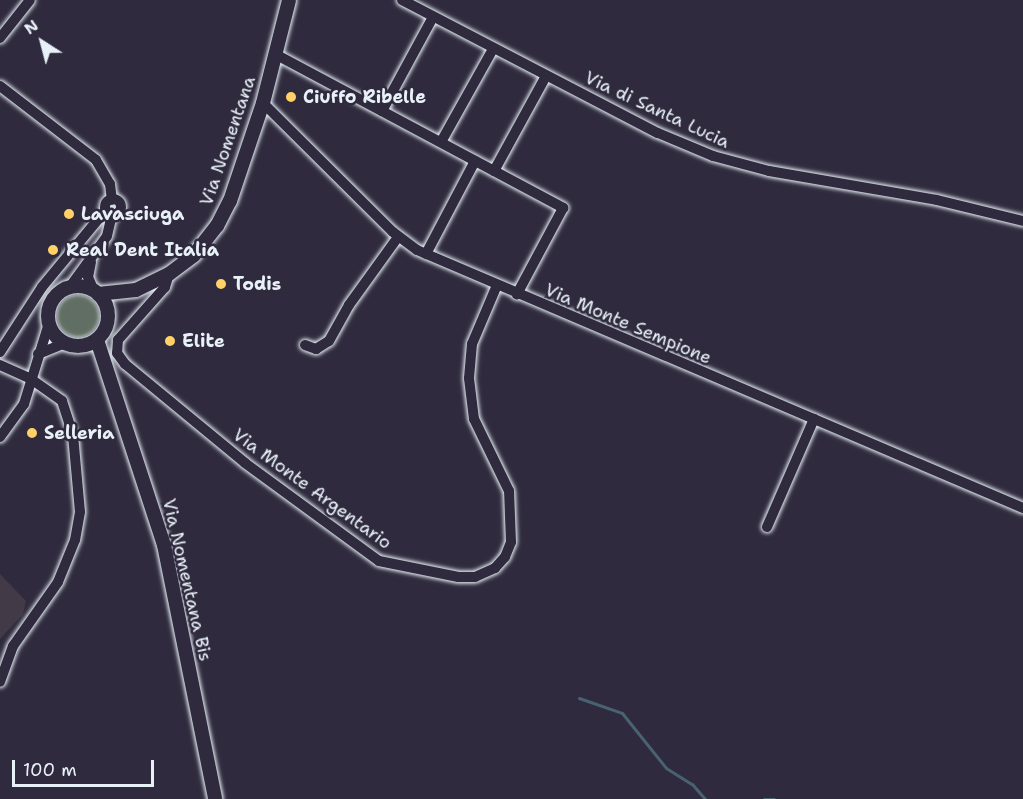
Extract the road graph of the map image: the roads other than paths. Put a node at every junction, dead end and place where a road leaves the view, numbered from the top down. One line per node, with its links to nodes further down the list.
1 (30, 0): 5 (street)
2 (289, 0): 7 (main road, Via Nomentana)
3 (402, 0): 4 (street, Via di Santa Lucia)
4 (434, 17): 6 (street, Via di Santa Lucia); 11 (street)
5 (0, 38)
6 (493, 49): 8 (street, Via di Santa Lucia); 12 (street)
7 (275, 54): 10 (main road, Via Nomentana); 11 (street)
8 (546, 76): 14 (street); 16 (street, Via di Santa Lucia)
9 (0, 86): 15 (street)
10 (263, 103): 17 (street, Via Monte Sempione); 20 (main road, Via Nomentana)
11 (382, 111): 12 (street)
12 (441, 142): 13 (street)
13 (475, 161): 14 (street); 18 (street)
14 (494, 171): 25 (street)
15 (110, 208): 19 (street); 31 (street)
16 (1023, 220)
17 (398, 237): 18 (street, Via Monte Sempione); 30 (street)
18 (426, 254): 21 (street, Via Monte Sempione)
19 (91, 262): 22 (street); 24 (street)
20 (169, 274): 21 (street, Via Monte Argentario); 23 (main road, Via Nomentana)
21 (497, 285): 25 (street, Via Monte Sempione)
22 (69, 288): 24 (main road); 27 (main road)
23 (136, 290): 24 (main road, Via Nomentana); 26 (main road, Via Nomentana)
24 (96, 292): 26 (main road)
25 (518, 294): 35 (street, Via Monte Sempione)
26 (108, 319): 28 (main road)
27 (49, 323): 29 (main road); 32 (street)
28 (97, 340): 29 (main road); 40 (main road, Via Nomentana Bis)
29 (65, 343): 32 (street)
30 (305, 345)
31 (0, 352)
32 (38, 354): 34 (street)
33 (0, 365): 34 (street)
34 (31, 379): 36 (street); 39 (street)
35 (814, 419): 37 (street, Via Monte Sempione); 38 (street)
36 (0, 437)
37 (1023, 508)
38 (767, 527)
39 (0, 682)
40 (214, 799)

